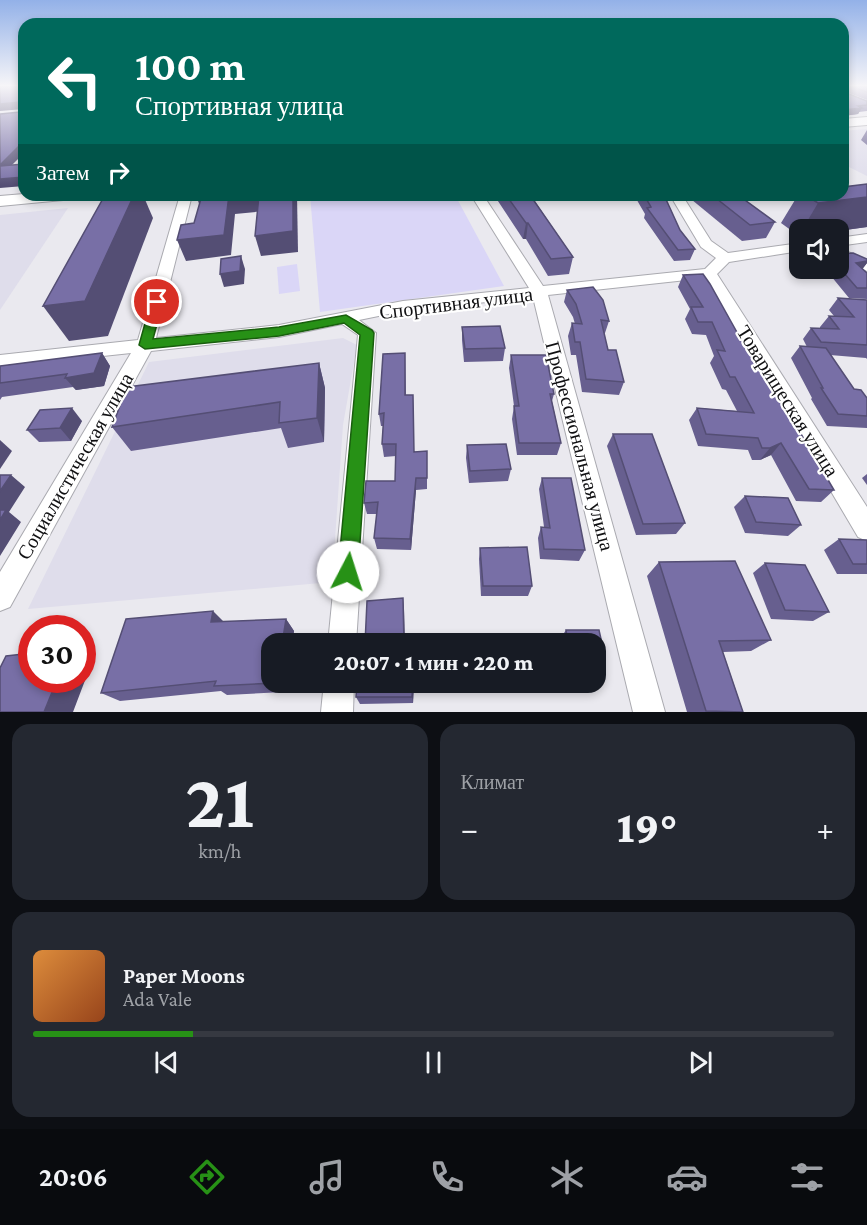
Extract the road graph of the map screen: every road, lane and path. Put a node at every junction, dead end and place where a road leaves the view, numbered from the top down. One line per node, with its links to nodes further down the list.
1 (867, 121): 2 (main road)
2 (849, 122)
3 (18, 199): 4 (main road)
4 (0, 201)
5 (184, 201): 17 (street, Социалистическая улица)
6 (481, 201): 15 (street, Профессиональная улица)
7 (680, 201): 12 (street)
8 (867, 238): 9 (street)
9 (849, 240)
10 (789, 249): 12 (street)
11 (849, 257): 13 (street)
12 (725, 258): 14 (street)
13 (867, 267)
14 (709, 273): 15 (street, Спортивная улица); 19 (street, Товарищеская улица)
15 (540, 293): 16 (street, Спортивная улица); 24 (street, Профессиональная улица)
16 (346, 319): 17 (street, Спортивная улица); 21 (street)
17 (145, 345): 18 (street, Спортивная улица); 20 (street, Социалистическая улица)
18 (0, 361)
19 (867, 529)
20 (0, 597)
21 (343, 633)
22 (338, 693): 23 (street)
23 (337, 712)
24 (649, 712)

